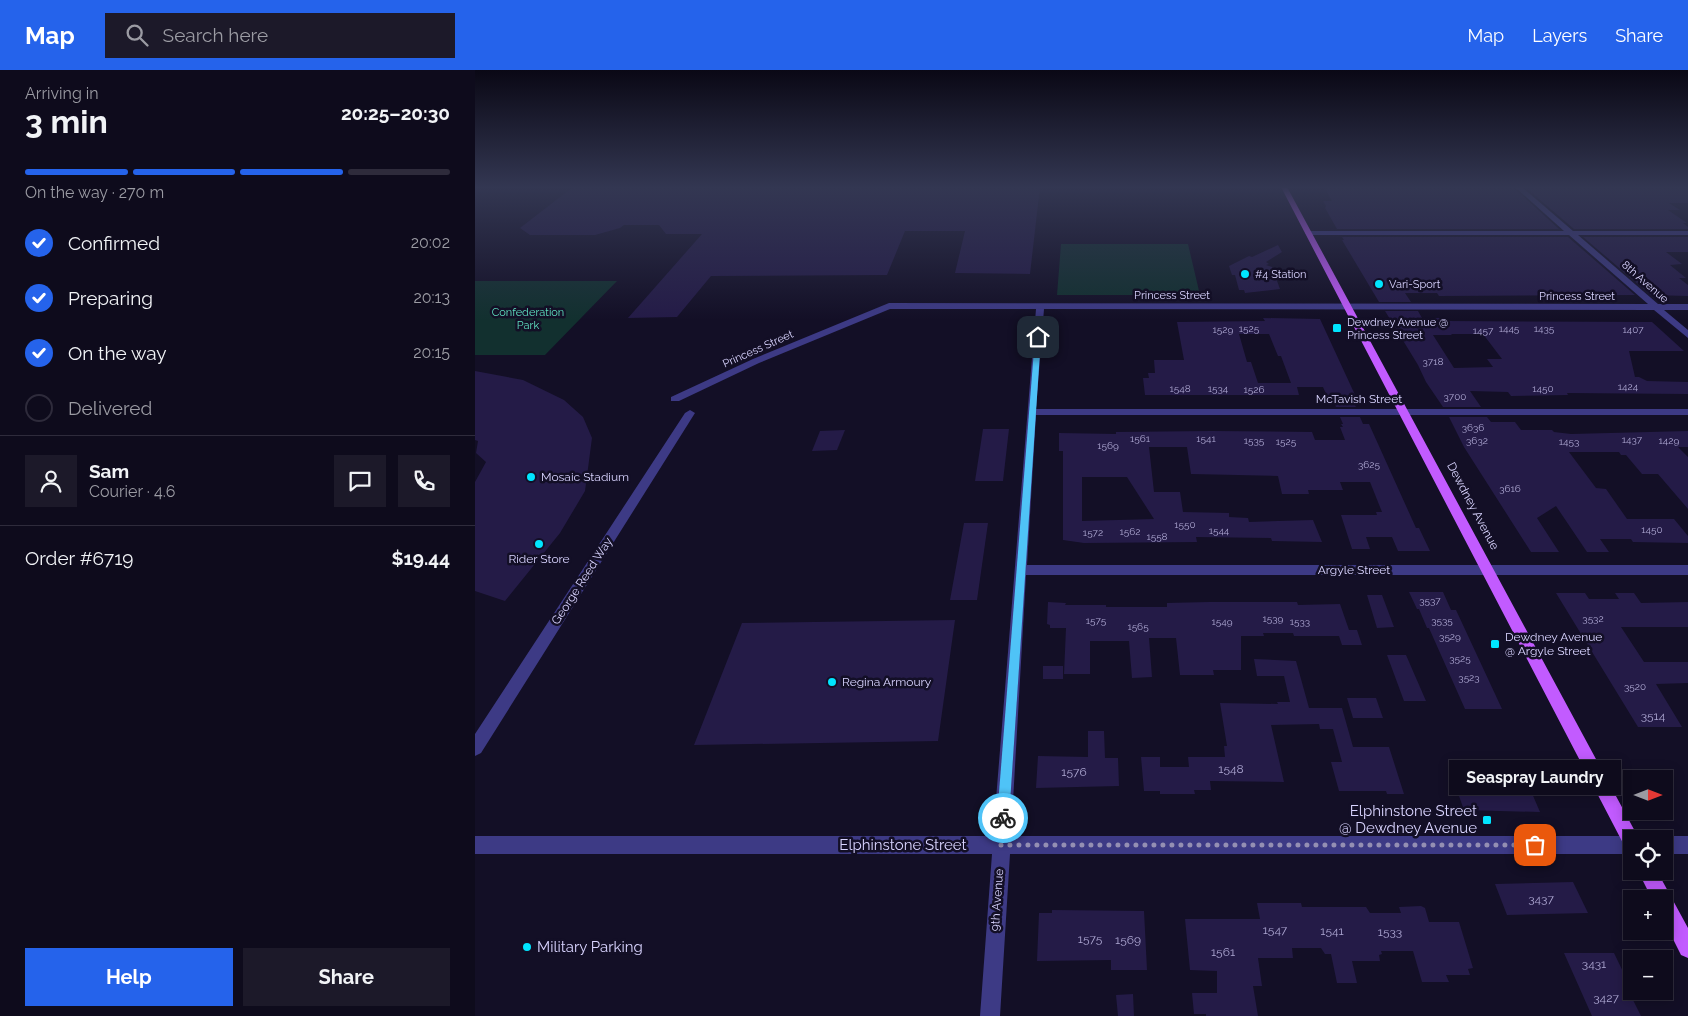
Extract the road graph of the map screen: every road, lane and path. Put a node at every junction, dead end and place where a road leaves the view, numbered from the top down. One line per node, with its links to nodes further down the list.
1 (1309, 233): 2 (street); 5 (main road, Dewdney Avenue)
2 (1571, 233): 3 (street); 6 (street, 8th Avenue)
3 (1688, 233)
4 (1041, 306): 5 (street, Princess Street); 9 (street, Princess Street); 11 (street, 9th Avenue)
5 (1347, 306): 6 (street, Princess Street); 10 (main road, Dewdney Avenue)
6 (1656, 307): 7 (street, Princess Street); 8 (street, 8th Avenue)
7 (1688, 307)
8 (1688, 335)
9 (675, 399)
10 (1403, 411): 11 (street, McTavish Street); 12 (street, McTavish Street); 16 (main road, Dewdney Avenue)
11 (1031, 412): 14 (street, 9th Avenue)
12 (1688, 412)
13 (690, 413): 17 (street, George Reed Way)
14 (1020, 570): 16 (street, Argyle Street); 20 (street, 9th Avenue)
15 (1688, 570): 16 (street, Argyle Street)
16 (1488, 571): 18 (main road, Dewdney Avenue)
17 (475, 748)
18 (1625, 830)
19 (475, 845): 20 (street, Elphinstone Street)
20 (1001, 845): 21 (street, Elphinstone Street); 26 (street, 9th Avenue)
21 (1623, 845)
22 (1673, 845): 23 (street)
23 (1688, 845)
24 (1673, 919): 25 (main road)
25 (1688, 948)
26 (990, 1016)

